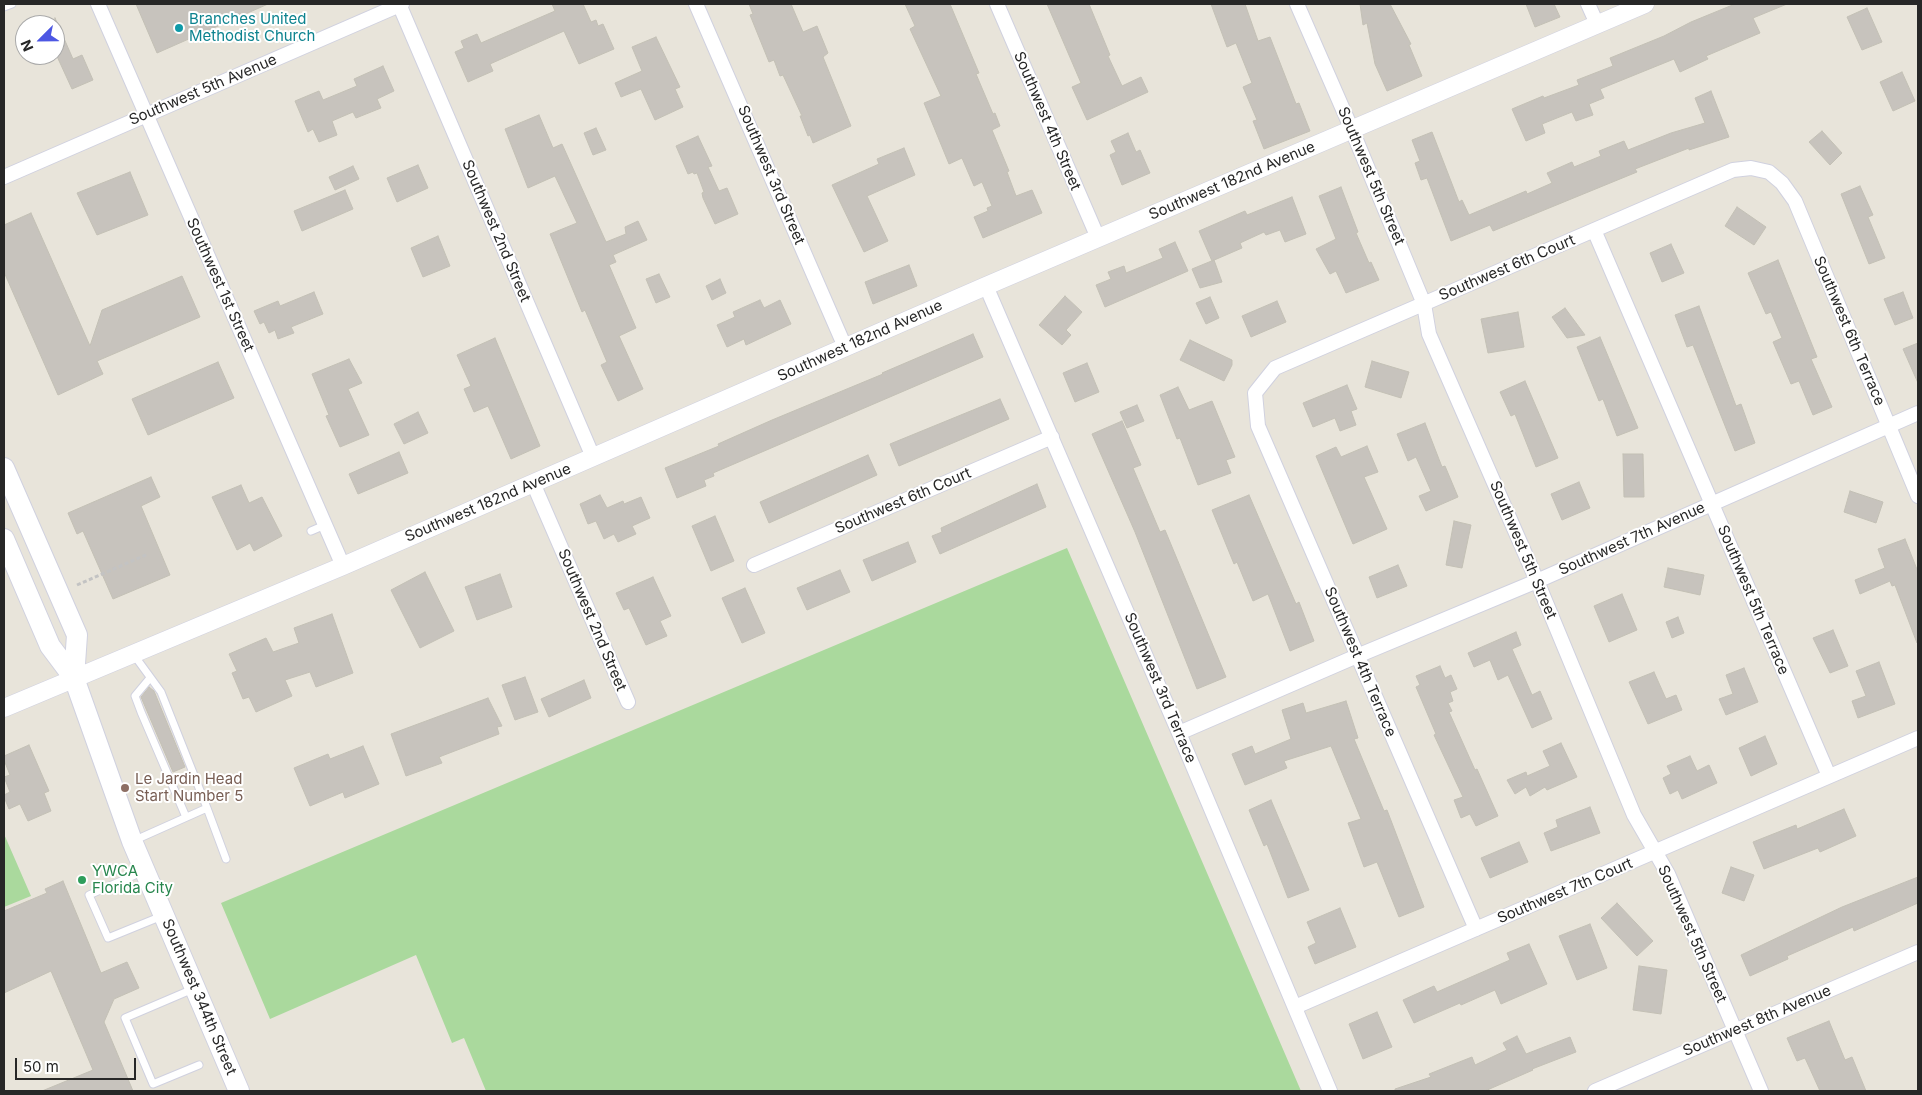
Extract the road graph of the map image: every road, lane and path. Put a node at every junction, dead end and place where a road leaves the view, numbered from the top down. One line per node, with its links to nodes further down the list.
1 (12, 4): 9 (lane)
2 (98, 4): 11 (street, Southwest 1st Street)
3 (400, 4): 11 (street, Southwest 5th Avenue); 24 (street, Southwest 2nd Street)
4 (696, 4): 19 (street, Southwest 3rd Street)
5 (997, 4): 16 (street, Southwest 4th Street)
6 (1297, 4): 12 (street, Southwest 5th Street)
7 (1588, 4): 10 (street)
8 (1645, 4): 10 (street, Southwest 182nd Avenue)
9 (4, 7)
10 (1597, 24): 12 (street, Southwest 182nd Avenue)
11 (145, 115): 14 (street, Southwest 5th Avenue); 29 (street, Southwest 1st Street)
12 (1352, 130): 16 (street, Southwest 182nd Avenue); 18 (street, Southwest 5th Street)
13 (1770, 172): 15 (street, Southwest 6th Court); 22 (street, Southwest 6th Terrace)
14 (4, 177)
15 (1594, 230): 18 (street, Southwest 6th Court); 28 (street, Southwest 5th Terrace)
16 (1098, 238): 17 (street, Southwest 182nd Avenue)
17 (986, 286): 19 (street, Southwest 182nd Avenue); 23 (street, Southwest 3rd Terrace)
18 (1424, 304): 20 (street, Southwest 6th Court); 35 (street, Southwest 5th Street)
19 (845, 347): 24 (street, Southwest 182nd Avenue)
20 (1255, 393): 38 (street, Southwest 4th Terrace)
21 (1918, 413): 22 (street, Southwest 7th Avenue)
22 (1888, 426): 27 (street, Southwest 6th Terrace); 28 (street, Southwest 7th Avenue)
23 (1052, 437): 33 (street, Southwest 6th Court); 43 (street, Southwest 3rd Terrace)
24 (593, 457): 26 (street, Southwest 182nd Avenue)
25 (4, 468): 39 (main road, Southwest 344th Street)
26 (533, 483): 34 (street, Southwest 182nd Avenue); 41 (street, Southwest 2nd Street)
27 (1918, 496)
28 (1712, 504): 35 (street, Southwest 7th Avenue); 45 (street, Southwest 5th Terrace)
29 (325, 525): 30 (lane); 34 (street, Southwest 1st Street)
30 (310, 531)
31 (4, 539): 39 (main road, Southwest 344th Street)
32 (148, 554): 36 (path)
33 (754, 565)
34 (343, 566): 37 (street, Southwest 182nd Avenue)
35 (1537, 581): 38 (street, Southwest 7th Avenue); 49 (street, Southwest 5th Street)
36 (78, 585)
37 (132, 653): 39 (street, Southwest 182nd Avenue); 40 (lane)
38 (1357, 656): 43 (street, Southwest 7th Avenue); 53 (street, Southwest 4th Terrace)
39 (74, 678): 42 (street, Southwest 182nd Avenue); 48 (main road, Southwest 344th Street)
40 (150, 678): 46 (lane); 47 (lane)
41 (628, 702)
42 (4, 708)
43 (1179, 733): 56 (street, Southwest 3rd Terrace)
44 (1918, 738): 45 (street, Southwest 7th Court)
45 (1829, 776): 49 (street, Southwest 7th Court)
46 (207, 808): 47 (lane); 50 (lane)
47 (186, 817): 48 (lane)
48 (132, 841): 51 (main road, Southwest 344th Street)
49 (1654, 852): 53 (street, Southwest 7th Court); 57 (street, Southwest 5th Street)
50 (226, 859)
51 (144, 871): 52 (main road, Southwest 344th Street); 52 (lane)
52 (163, 915): 55 (main road, Southwest 344th Street)
53 (1476, 929): 56 (street, Southwest 7th Court)
54 (1918, 952): 57 (street, Southwest 8th Avenue)
55 (195, 988): 58 (lane); 59 (main road, Southwest 344th Street)
56 (1295, 1007): 60 (street, Southwest 3rd Terrace)
57 (1735, 1030): 61 (street, Southwest 8th Avenue); 62 (street, Southwest 5th Street)
58 (199, 1065)
59 (239, 1091)
60 (1330, 1091)
61 (1596, 1091)
62 (1761, 1091)

